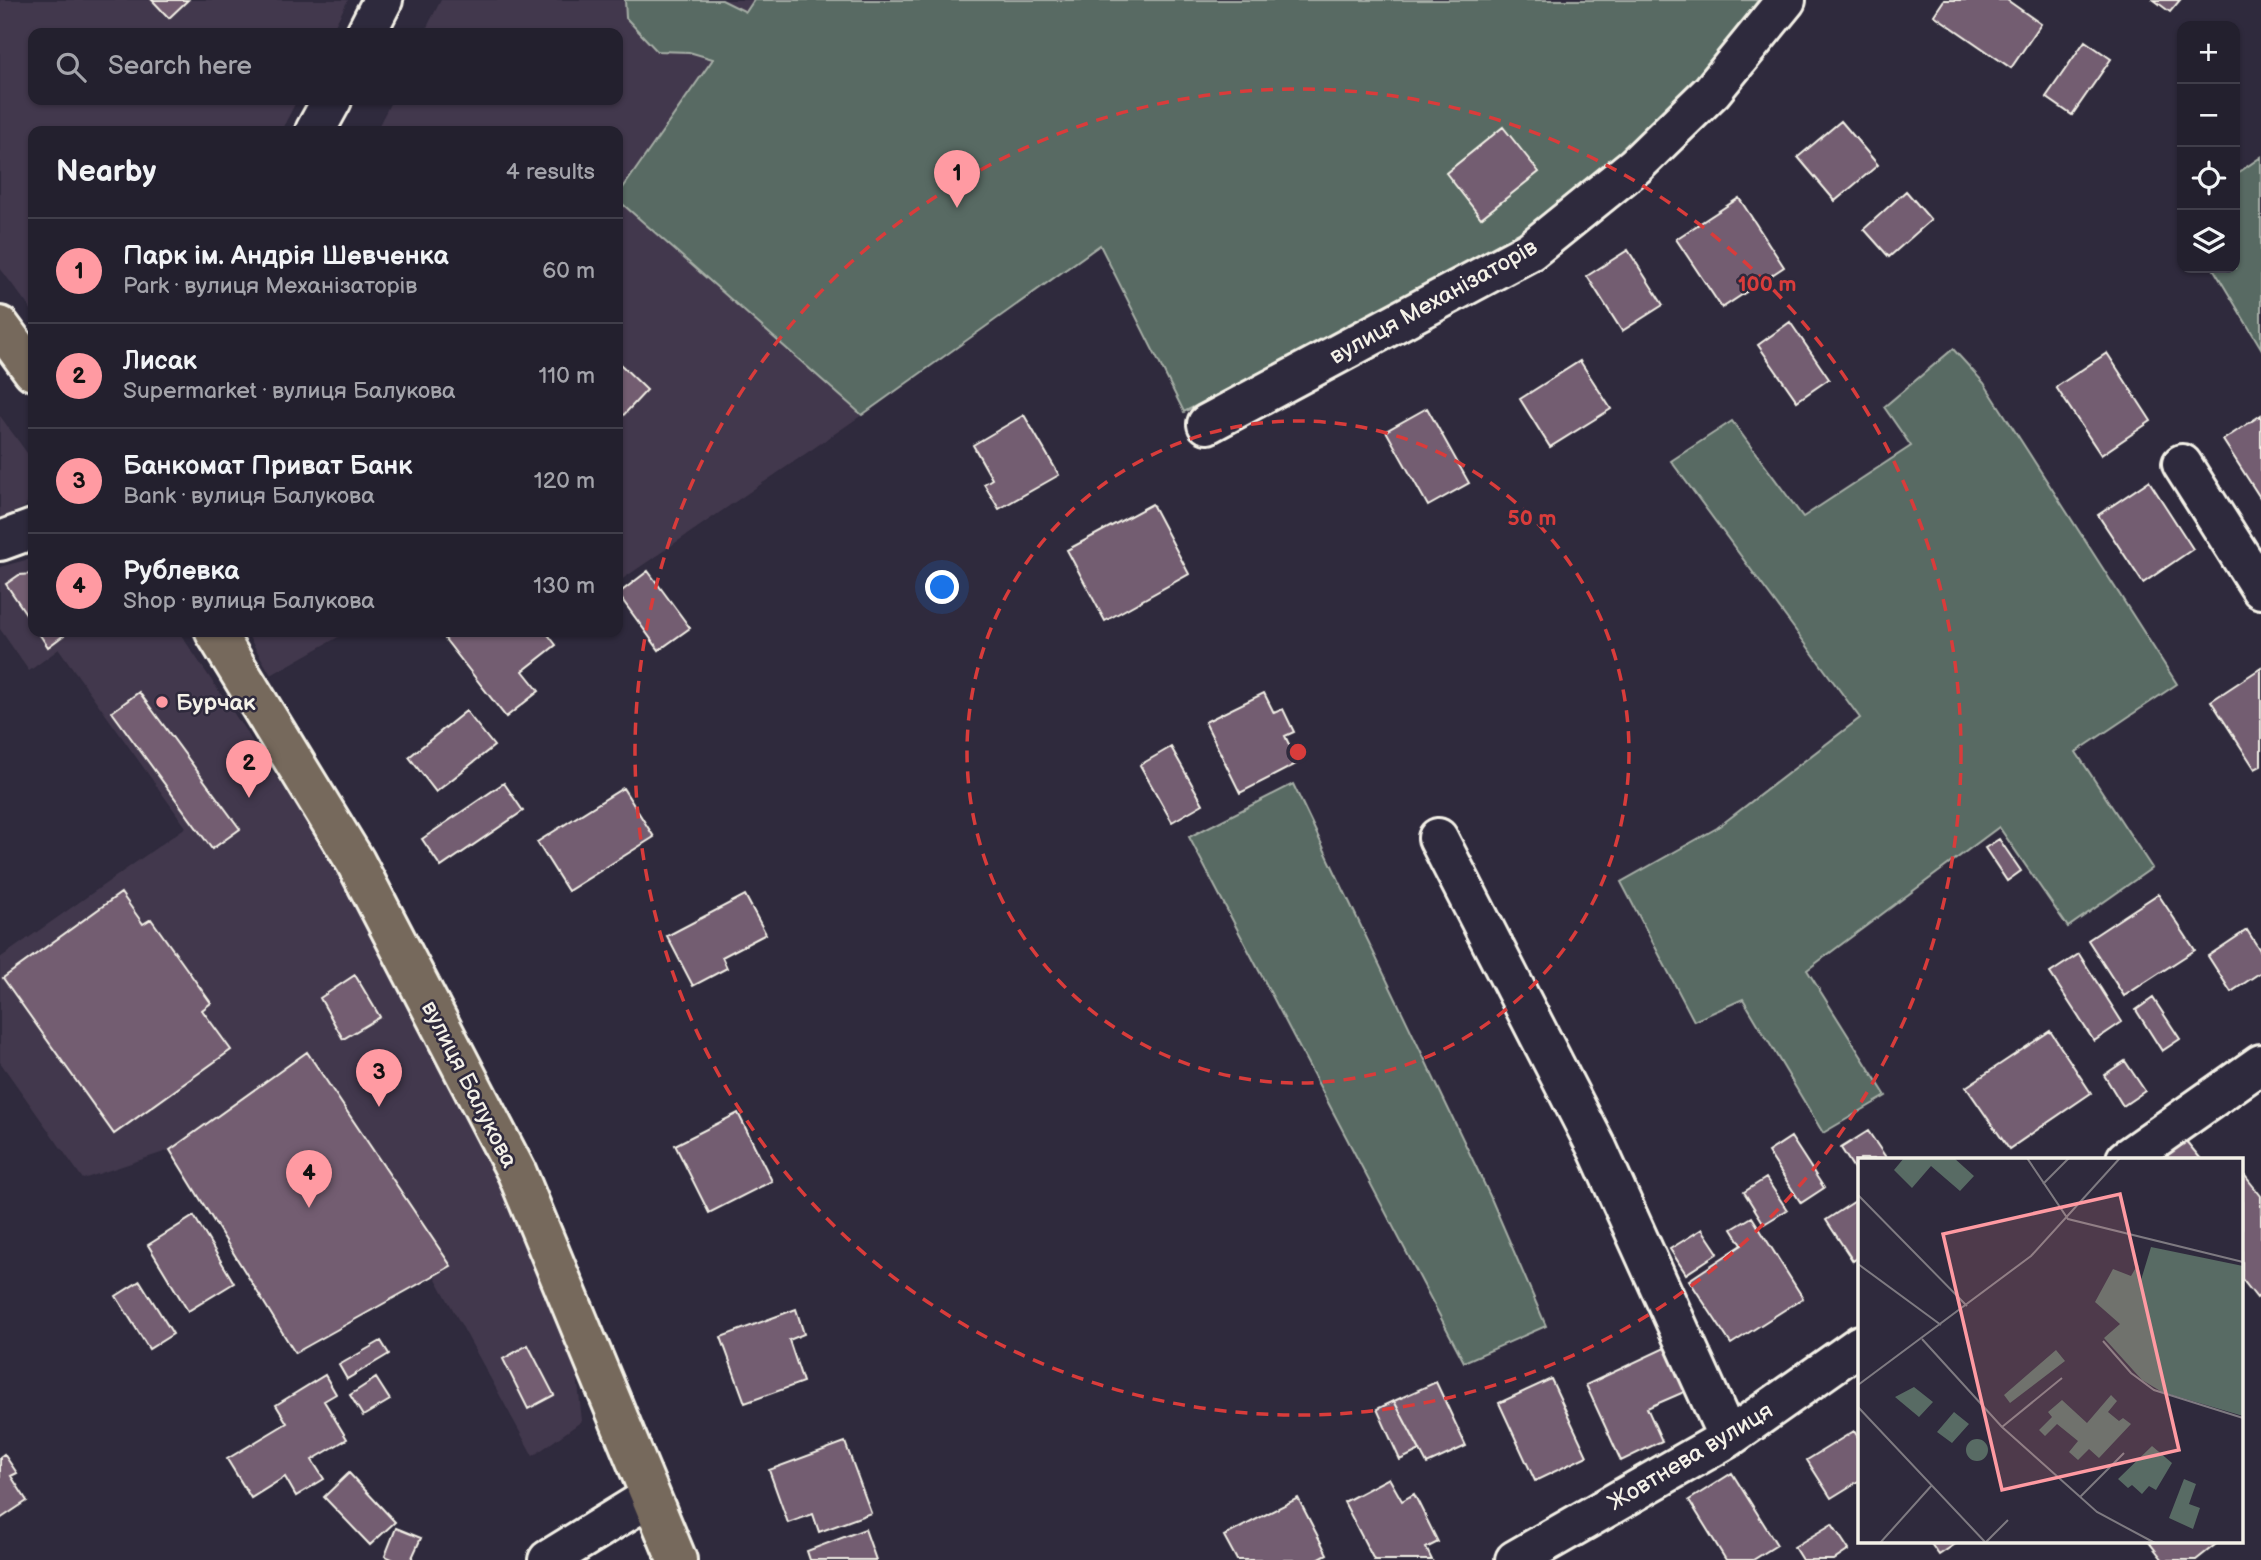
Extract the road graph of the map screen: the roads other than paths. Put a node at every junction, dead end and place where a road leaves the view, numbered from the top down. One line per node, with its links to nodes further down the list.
1 (383, 0): 3 (street)
2 (1786, 0): 8 (street, вулиця Механізаторів)
3 (369, 28)
4 (329, 105): 5 (street)
5 (318, 126)
6 (0, 326): 7 (main road)
7 (28, 363)
8 (1207, 424)
9 (2182, 464): 12 (street)
10 (28, 531): 11 (street)
11 (0, 541)
12 (2261, 589)
13 (218, 637): 19 (main road, вулиця Балукова)
14 (1438, 838): 18 (street)
15 (2261, 1065): 16 (street)
16 (2127, 1158)
17 (1858, 1346): 18 (street, Жовтнева вулиця)
18 (1728, 1438): 22 (street, Жовтнева вулиця)
19 (650, 1497): 20 (street); 21 (main road, вулиця Балукова)
20 (548, 1560)
21 (677, 1560)
22 (1515, 1560)

